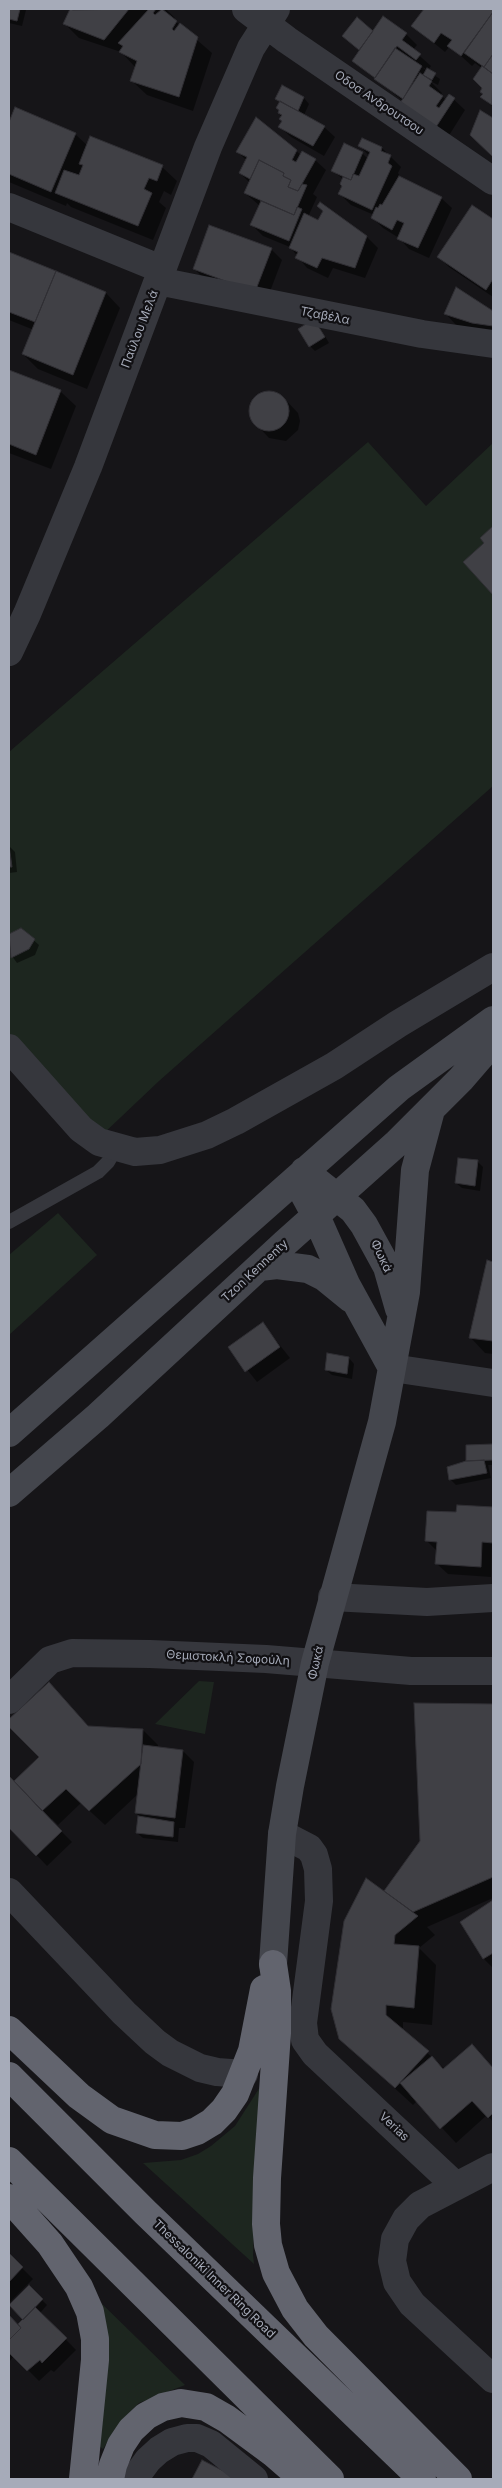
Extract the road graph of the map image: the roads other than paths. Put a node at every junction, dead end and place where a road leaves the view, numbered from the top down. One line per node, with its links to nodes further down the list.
1 (262, 14): 2 (street, Οδοσ Ανδρουτσου); 4 (street, Παύλου Μελά)
2 (493, 181)
3 (9, 207): 4 (street, Τζαβέλα)
4 (159, 275): 5 (street, Τζαβέλα); 6 (street, Παύλου Μελά)
5 (493, 344)
6 (9, 652)
7 (493, 966): 12 (street)
8 (493, 1020): 13 (main road)
9 (493, 1042): 11 (main road, Tzon Kennenty)
10 (9, 1048): 12 (street)
11 (431, 1110): 14 (main road, Tzon Kennenty); 19 (main road)
12 (116, 1148): 16 (lane)
13 (300, 1175): 14 (main road, Φωκά); 15 (main road); 22 (main road)
14 (337, 1196): 15 (main road, Tzon Kennenty); 19 (main road, Φωκά)
15 (316, 1216): 17 (main road, Tzon Kennenty); 18 (main road)
16 (9, 1222)
17 (260, 1267): 18 (main road); 23 (main road, Tzon Kennenty)
18 (358, 1307): 20 (main road)
19 (401, 1315): 20 (main road, Φωκά)
20 (392, 1368): 21 (street); 24 (main road, Φωκά)
21 (493, 1383)
22 (9, 1433)
23 (9, 1493)
24 (332, 1597): 25 (street); 26 (main road, Φωκά)
25 (493, 1598)
26 (315, 1663): 27 (street, Θεμιστοκλή Σοφούλη); 28 (street, Θεμιστοκλή Σοφούλη); 29 (main road, Φωκά)
27 (493, 1671)
28 (9, 1700)
29 (282, 1834): 31 (main road, Φωκά); 37 (street, Verias)
30 (9, 1892): 33 (street)
31 (273, 1964): 33 (highway); 47 (highway)
32 (9, 2030): 33 (highway)
33 (244, 2074)
34 (9, 2076): 46 (highway, Thessaloniki Inner Ring Road)
35 (9, 2161): 45 (highway)
36 (493, 2167): 37 (street)
37 (456, 2186): 39 (street)
38 (9, 2198): 40 (highway)
39 (493, 2379)
40 (83, 2479)
41 (110, 2479): 44 (highway)
42 (134, 2479): 43 (street)
43 (254, 2479)
44 (303, 2479)
45 (330, 2479)
46 (422, 2479)
47 (458, 2479)

